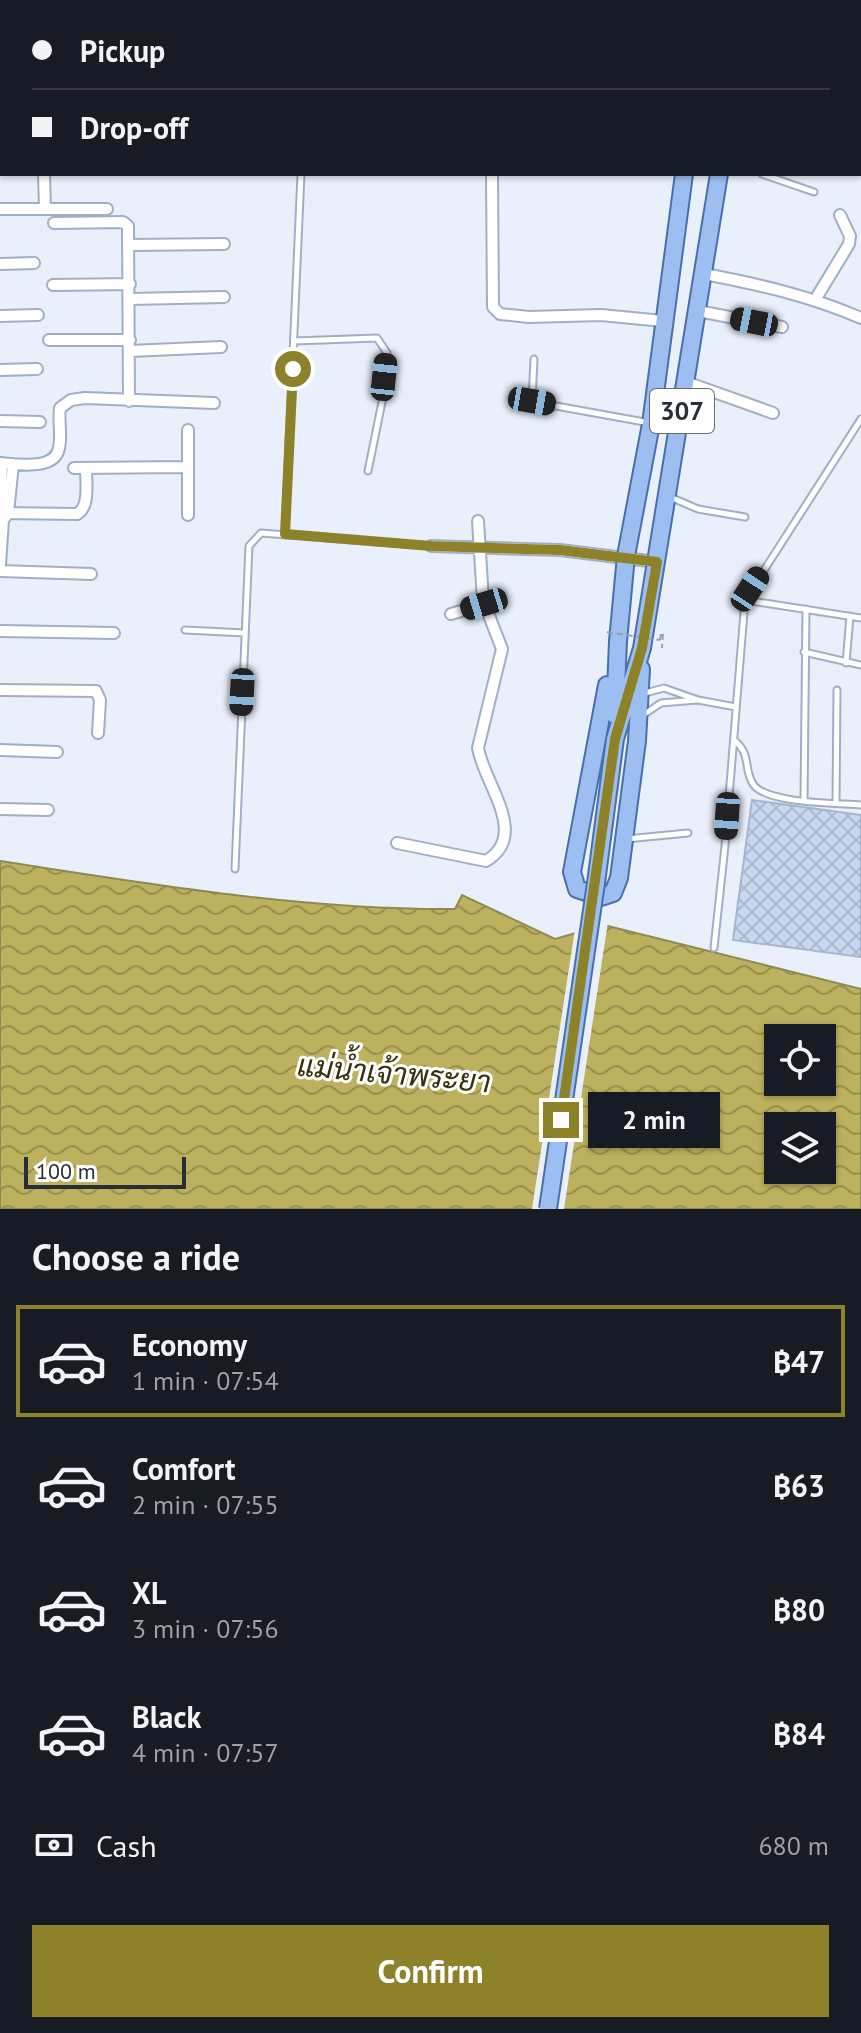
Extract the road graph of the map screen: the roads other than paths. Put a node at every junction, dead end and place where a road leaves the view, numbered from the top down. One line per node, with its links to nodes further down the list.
1 (44, 176): 9 (street)
2 (301, 176): 30 (lane)
3 (492, 176): 27 (street)
4 (684, 176): 27 (main road, 307)
5 (719, 176): 17 (main road, 307)
6 (768, 176): 7 (lane)
7 (814, 192)
8 (0, 209): 9 (street)
9 (45, 209): 10 (street)
10 (107, 209)
11 (840, 215): 22 (street)
12 (54, 223): 14 (street)
13 (224, 244): 14 (street)
14 (130, 245): 18 (street)
15 (34, 263): 16 (street)
16 (0, 264)
17 (704, 274): 22 (street); 23 (main road, 307)
18 (130, 284): 19 (street); 21 (street)
19 (53, 285)
20 (224, 297): 21 (street)
21 (130, 299): 31 (street)
22 (815, 300): 26 (street)
23 (698, 311): 28 (street); 36 (main road, 307)
24 (38, 315): 25 (street)
25 (0, 316)
26 (861, 318)
27 (663, 321): 45 (main road, 307)
28 (782, 327)
29 (49, 340): 31 (street)
30 (294, 341): 51 (lane); 57 (lane)
31 (130, 345): 32 (street); 38 (street)
32 (221, 347)
33 (534, 359): 39 (lane)
34 (37, 369): 35 (street)
35 (0, 370)
36 (686, 382): 41 (street); 52 (main road, 307)
37 (512, 398): 39 (lane)
38 (129, 401): 40 (street); 47 (street)
39 (532, 401): 45 (lane)
40 (214, 403)
41 (773, 413)
42 (861, 419): 65 (lane)
43 (0, 421): 44 (street)
44 (40, 422)
45 (651, 424): 60 (main road, 307)
46 (188, 430): 48 (street)
47 (5, 463): 53 (street)
48 (187, 467): 50 (street); 54 (street)
49 (74, 468): 50 (street)
50 (86, 468): 53 (street)
51 (368, 471)
52 (668, 496): 55 (lane); 61 (main road, 307)
53 (2, 514): 62 (street)
54 (188, 515)
55 (745, 517)
56 (478, 521): 59 (street)
57 (285, 534): 58 (lane); 74 (lane)
58 (431, 546): 59 (street)
59 (478, 548): 60 (street); 66 (street)
60 (626, 556): 61 (street); 75 (main road, 307)
61 (657, 562): 76 (main road, 307)
62 (0, 565)
63 (0, 571): 64 (street)
64 (91, 574)
65 (745, 600): 67 (lane); 84 (lane)
66 (484, 604): 68 (street); 98 (street)
67 (806, 609): 69 (lane); 77 (lane)
68 (451, 614)
69 (850, 616): 70 (lane); 78 (lane)
70 (861, 618)
71 (185, 630): 74 (lane)
72 (0, 631): 73 (street)
73 (114, 633)
74 (245, 633): 99 (lane)
75 (612, 636): 87 (main road, 307); 97 (main road)
76 (642, 648): 82 (main road); 87 (main road, 307)
77 (804, 652): 78 (lane); 91 (lane)
78 (846, 663): 79 (lane)
79 (861, 665)
80 (0, 690): 86 (street)
81 (837, 690): 92 (lane)
82 (640, 695): 83 (lane); 85 (main road)
83 (698, 700): 84 (lane); 85 (lane)
84 (736, 707): 88 (lane)
85 (638, 718): 97 (main road)
86 (98, 733)
87 (615, 739): 101 (main road, 307, bridge)
88 (733, 740): 91 (lane); 100 (lane)
89 (0, 750): 90 (street)
90 (57, 752)
91 (804, 800): 92 (lane)
92 (836, 803): 93 (lane)
93 (861, 805)
94 (0, 809): 95 (street)
95 (48, 810)
96 (688, 833): 97 (lane)
97 (625, 839)
98 (397, 843)
99 (235, 869)
100 (714, 948)
101 (548, 1209)

